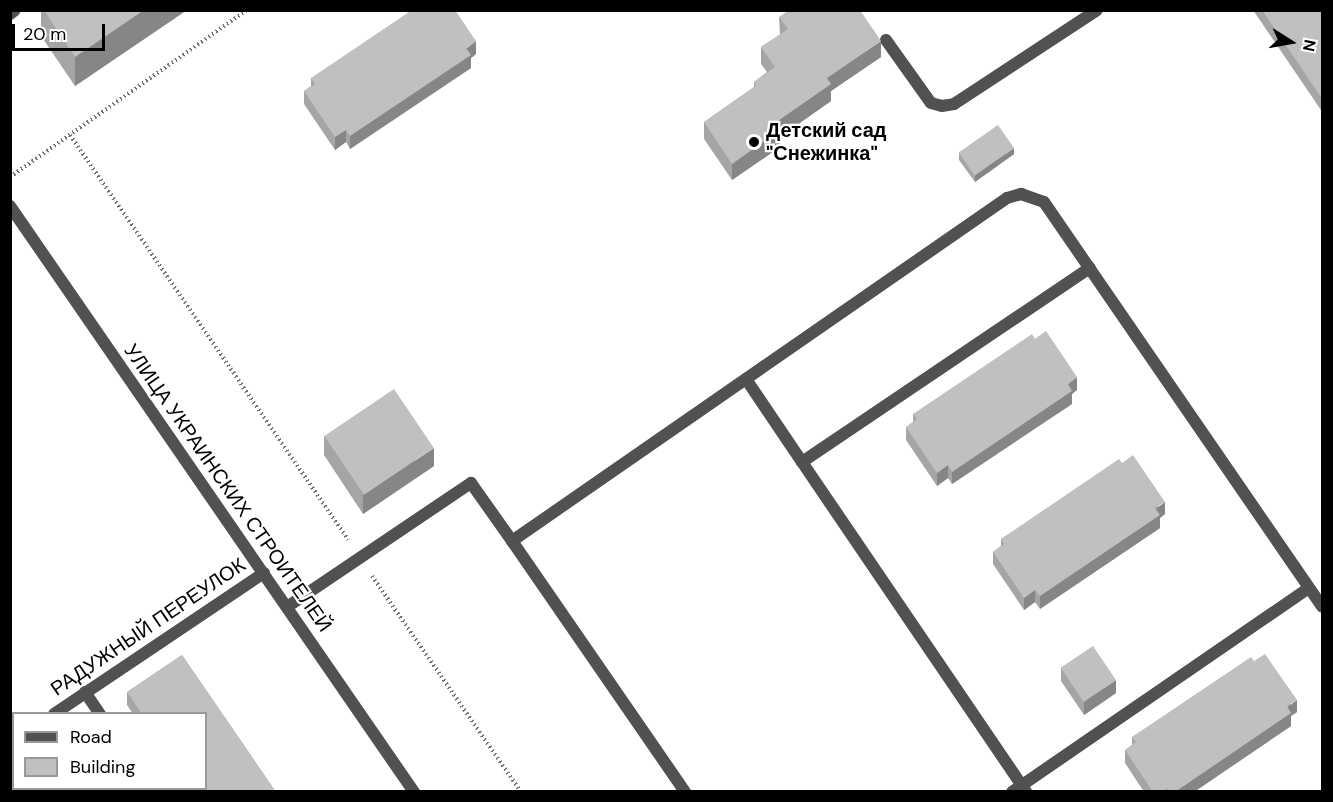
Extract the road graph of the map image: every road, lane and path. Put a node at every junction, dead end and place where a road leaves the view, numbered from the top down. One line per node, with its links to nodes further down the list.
1 (15, 10): 4 (street)
2 (247, 10): 6 (path)
3 (1097, 10): 5 (street)
4 (10, 14)
5 (886, 40)
6 (70, 135): 7 (path); 13 (path)
7 (10, 177)
8 (10, 206): 14 (street, УЛИЦА УКРАИНСКИХ СТРОИТЕЛЕЙ)
9 (1090, 268): 10 (street); 11 (street); 15 (street)
10 (746, 379): 11 (street); 12 (street)
11 (802, 462): 21 (street)
12 (513, 541): 13 (street); 24 (street)
13 (360, 558): 16 (street); 23 (path)
14 (264, 573): 16 (street, УЛИЦА УКРАИНСКИХ СТРОИТЕЛЕЙ); 18 (street, РАДУЖНЫЙ ПЕРЕУЛОК)
15 (1309, 588): 17 (street); 21 (street)
16 (287, 607): 22 (street, УЛИЦА УКРАИНСКИХ СТРОИТЕЛЕЙ)
17 (1323, 607)
18 (86, 692): 19 (street, РАДУЖНЫЙ ПЕРЕУЛОК); 20 (street)
19 (57, 712)
20 (99, 712)
21 (1020, 789)
22 (414, 792)
23 (521, 792)
24 (685, 792)

